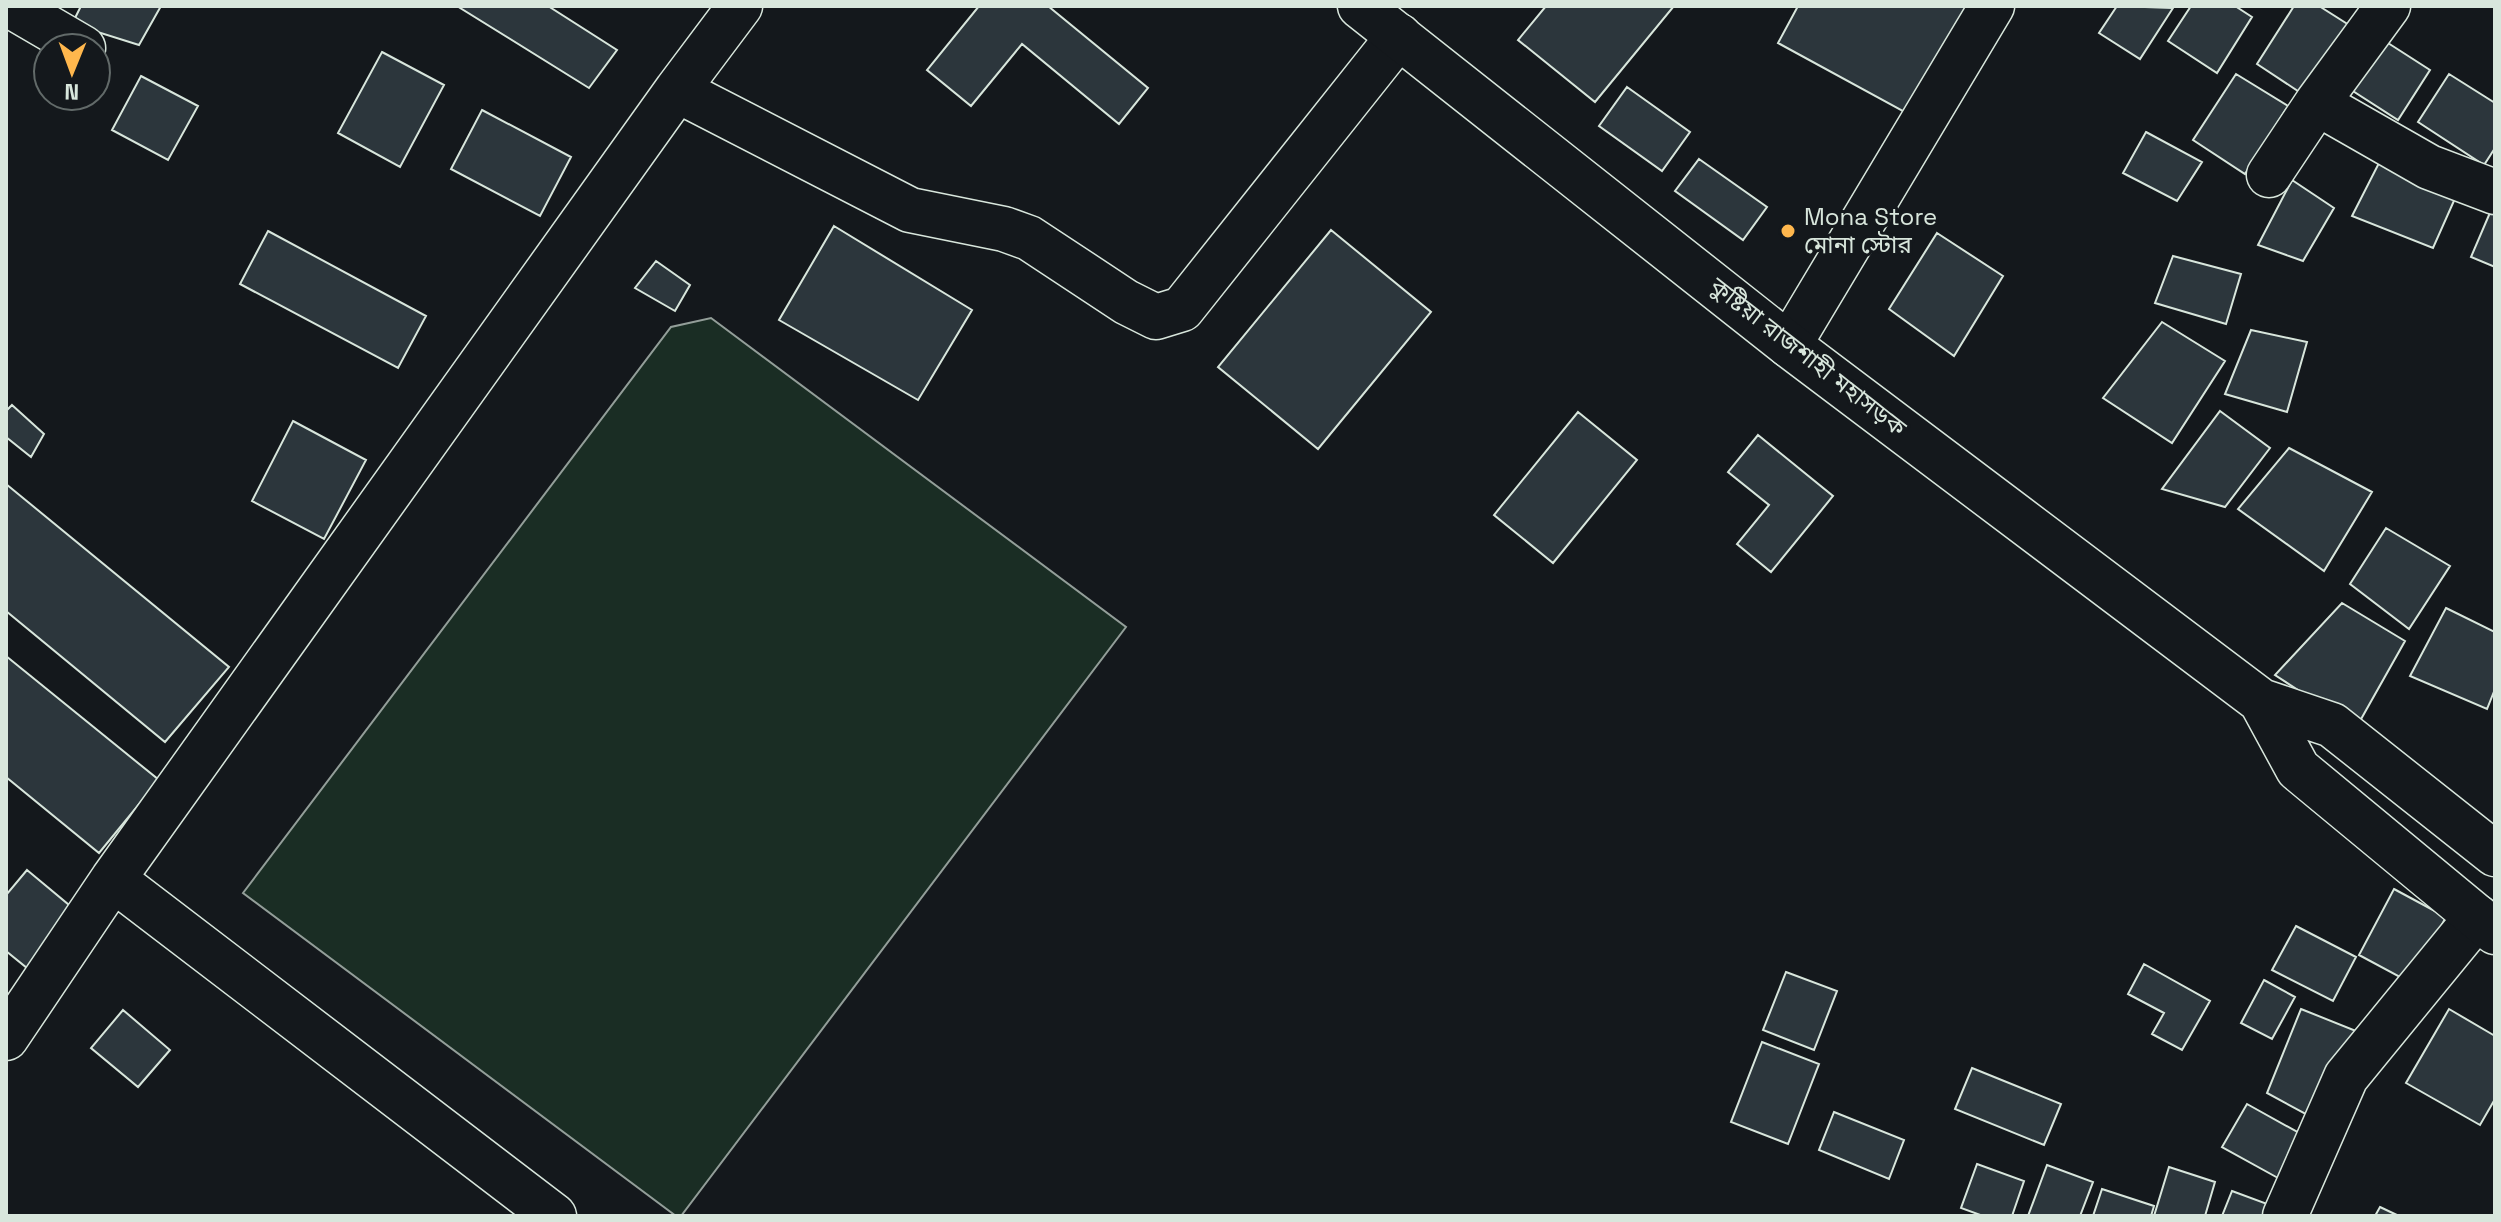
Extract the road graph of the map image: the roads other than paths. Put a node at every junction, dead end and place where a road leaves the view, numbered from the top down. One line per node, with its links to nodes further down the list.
1 (11, 6): 6 (main road)
2 (740, 6): 8 (main road)
3 (1360, 6): 7 (main road, কুষ্টিয়া রাজশাহী মহাসড়ক)
4 (1992, 6): 12 (main road)
5 (2388, 6): 9 (main road)
6 (55, 32)
7 (1399, 36): 8 (main road); 12 (main road, কুষ্টিয়া রাজশাহী মহাসড়ক)
8 (677, 90): 15 (main road)
9 (2317, 103): 10 (main road); 11 (main road)
10 (2269, 175)
11 (2495, 192)
12 (1789, 345): 13 (main road, কুষ্টিয়া রাজশাহী মহাসড়ক)
13 (2261, 701): 14 (main road, কুষ্টিয়া রাজশাহী মহাসড়ক); 16 (main road, কুষ্টিয়া রাজশাহী মহাসড়ক)
14 (2495, 854)
15 (113, 879): 17 (main road); 18 (main road)
16 (2486, 924): 19 (main road)
17 (6, 1038)
18 (554, 1216)
19 (2285, 1216)

